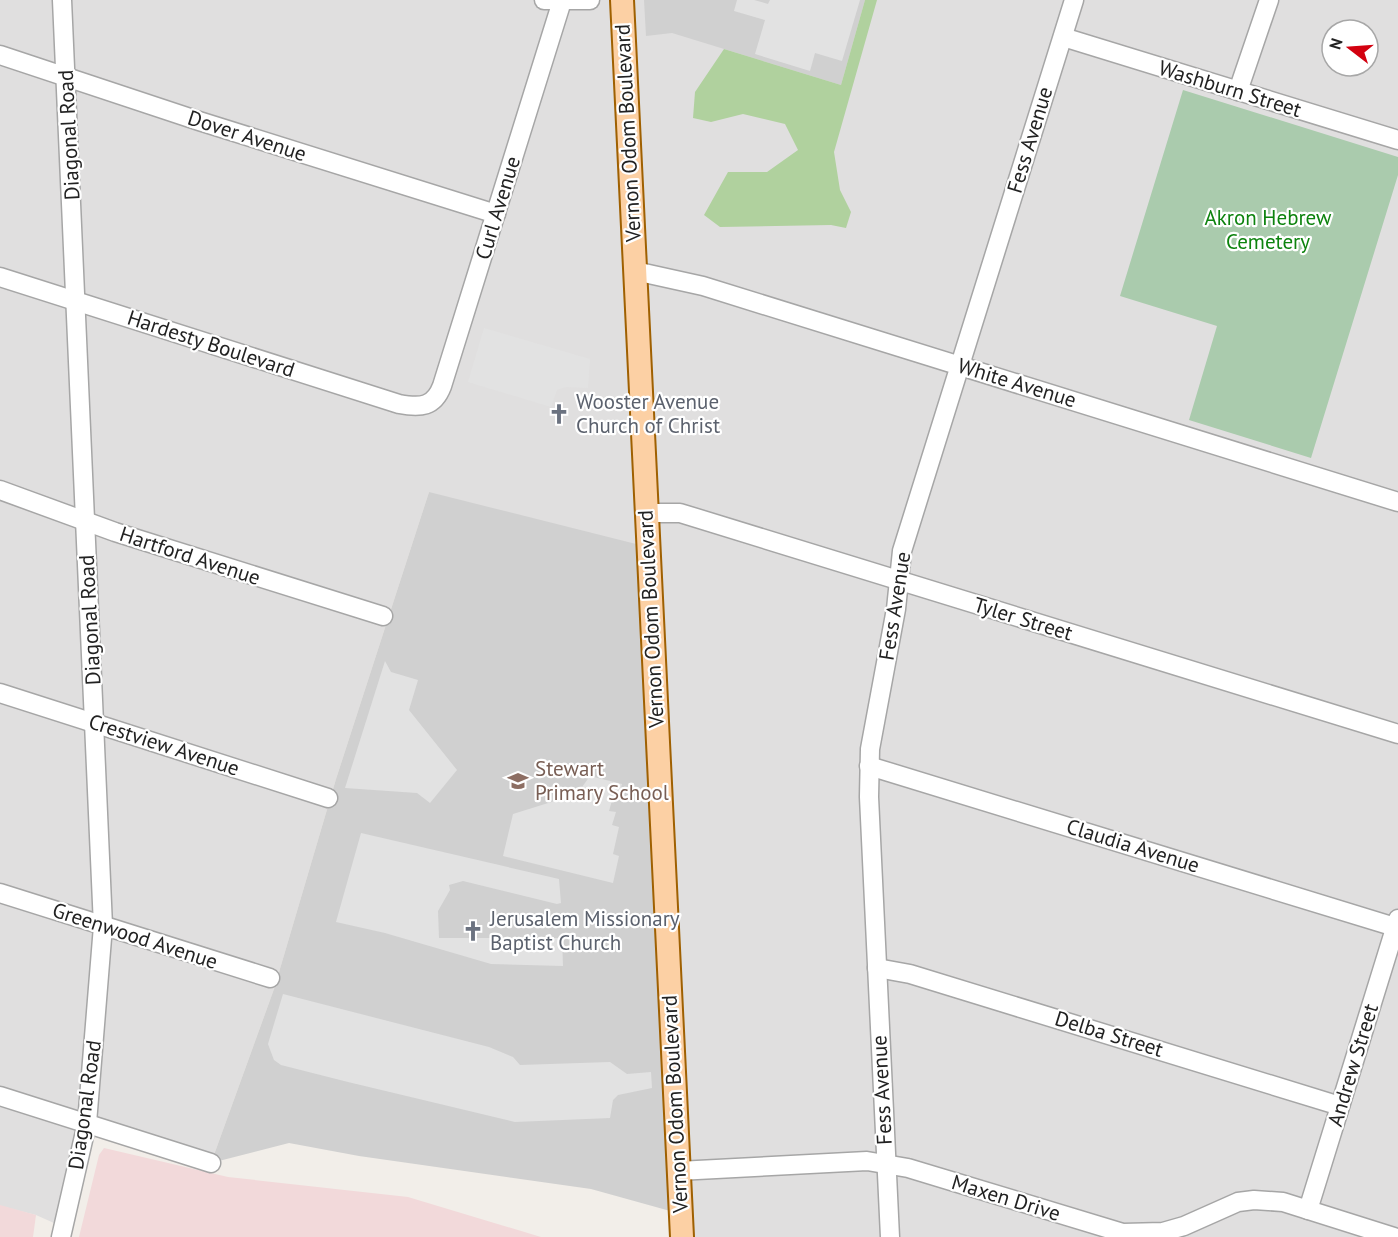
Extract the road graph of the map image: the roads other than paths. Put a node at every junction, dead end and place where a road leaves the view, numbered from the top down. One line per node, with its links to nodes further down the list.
1 (62, 0): 10 (street, Diagonal Road)
2 (544, 0): 7 (street)
3 (590, 0): 7 (street)
4 (622, 0): 14 (main road, Vernon Odom Boulevard)
5 (1074, 0): 8 (street, Fess Avenue)
6 (1269, 0): 11 (street)
7 (562, 1): 13 (street, Curl Avenue)
8 (1063, 37): 11 (street, Washburn Street); 17 (street, Fess Avenue)
9 (0, 55): 10 (street, Dover Avenue)
10 (65, 76): 13 (street, Dover Avenue); 16 (street, Diagonal Road)
11 (1238, 92): 12 (street, Washburn Street)
12 (1398, 140)
13 (496, 214): 18 (street, Curl Avenue)
14 (635, 271): 17 (street, White Avenue); 21 (main road, Vernon Odom Boulevard)
15 (0, 277): 16 (street, Hardesty Boulevard)
16 (77, 301): 18 (street, Hardesty Boulevard); 22 (street, Diagonal Road)
17 (960, 365): 20 (street, White Avenue); 23 (street, Fess Avenue)
18 (423, 407)
19 (0, 490): 22 (street, Hartford Avenue)
20 (1398, 502)
21 (646, 513): 23 (street, Tyler Street); 40 (main road, Vernon Odom Boulevard)
22 (85, 519): 24 (street, Hartford Avenue); 26 (street, Diagonal Road)
23 (899, 580): 27 (street, Tyler Street); 28 (street, Fess Avenue)
24 (383, 616)
25 (0, 693): 26 (street, Crestview Avenue)
26 (95, 723): 29 (street, Crestview Avenue); 32 (street, Diagonal Road)
27 (1398, 734)
28 (869, 766): 31 (street, Claudia Avenue); 33 (street, Fess Avenue)
29 (328, 798)
30 (0, 893): 32 (street, Greenwood Avenue)
31 (1397, 923): 36 (street, Andrew Street)
32 (103, 926): 34 (street, Greenwood Avenue); 37 (street, Diagonal Road)
33 (877, 968): 36 (street, Delba Street); 39 (street, Fess Avenue)
34 (270, 978)
35 (0, 1096): 37 (street)
36 (1340, 1106): 41 (street, Andrew Street)
37 (87, 1123): 38 (street); 42 (street, Diagonal Road)
38 (211, 1163)
39 (885, 1163): 40 (street, Maxen Drive); 41 (street, Maxen Drive); 44 (street, Fess Avenue)
40 (678, 1171): 43 (main road, Vernon Odom Boulevard)
41 (1308, 1210): 45 (street, Maxen Drive)
42 (61, 1237)
43 (682, 1237)
44 (890, 1237)
45 (1394, 1237)

